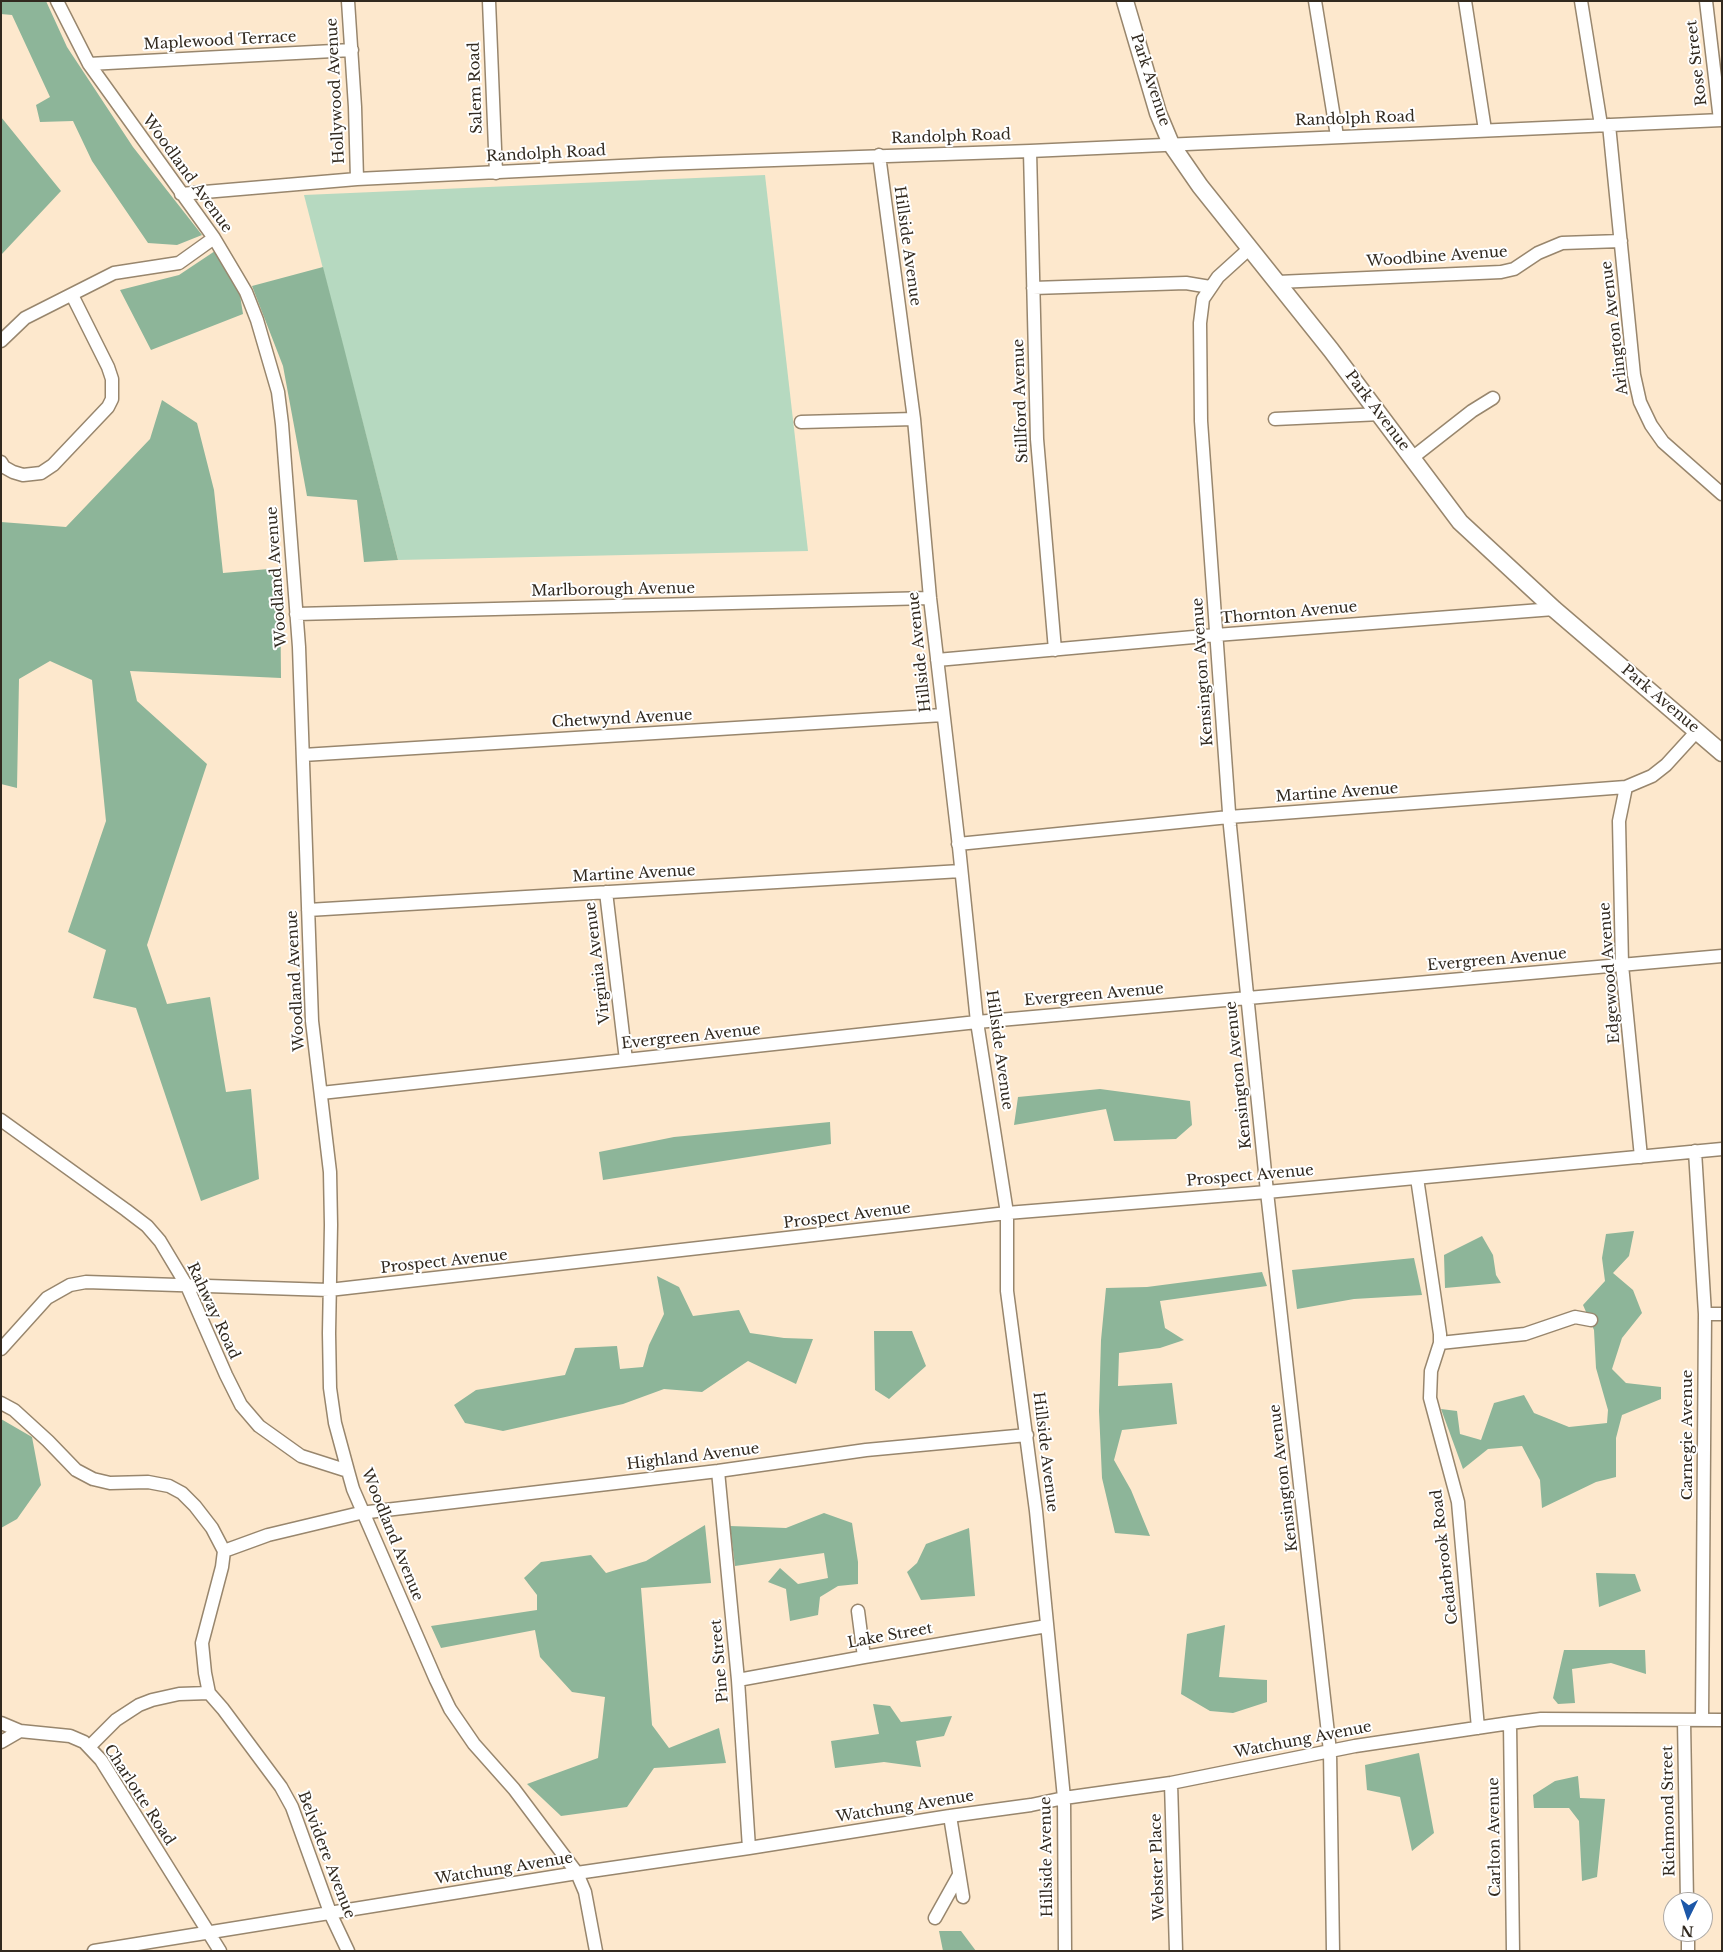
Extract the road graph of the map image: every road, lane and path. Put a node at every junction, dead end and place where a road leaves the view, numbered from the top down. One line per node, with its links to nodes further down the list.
1 (57, 1): 10 (street, Woodland Avenue)
2 (348, 1): 9 (street, Hollywood Avenue)
3 (489, 1): 18 (street, Salem Road)
4 (1125, 1): 15 (main road, Park Avenue)
5 (1316, 1): 14 (street)
6 (1465, 1): 13 (street)
7 (1581, 1): 12 (street, Arlington Avenue)
8 (1706, 1): 11 (street, Rose Street)
9 (352, 50): 10 (street, Maplewood Terrace); 19 (street, Hollywood Avenue)
10 (89, 64): 20 (street, Woodland Avenue)
11 (1721, 120): 12 (street, Randolph Road)
12 (1605, 125): 13 (street, Randolph Road); 22 (street, Arlington Avenue)
13 (1486, 130): 14 (street, Randolph Road)
14 (1337, 136): 15 (street, Randolph Road)
15 (1171, 144): 16 (street, Randolph Road); 23 (main road, Park Avenue)
16 (1030, 151): 17 (street, Randolph Road); 26 (street, Stillford Avenue)
17 (879, 155): 18 (street, Randolph Road); 31 (street, Hillside Avenue)
18 (496, 173): 19 (street, Randolph Road)
19 (356, 179): 20 (street, Randolph Road)
20 (181, 194): 21 (street, Woodland Avenue)
21 (214, 238): 27 (street); 39 (street, Woodland Avenue)
22 (1621, 241): 24 (street, Woodbine Avenue); 36 (street, Arlington Avenue)
23 (1250, 248): 24 (main road, Park Avenue); 25 (street)
24 (1278, 282): 30 (main road, Park Avenue)
25 (1210, 287): 26 (street); 40 (street, Kensington Avenue)
26 (1033, 288): 41 (street, Stillford Avenue)
27 (72, 295): 28 (street); 35 (street)
28 (1, 341)
29 (1493, 398): 34 (street)
30 (1381, 414): 32 (street); 34 (main road, Park Avenue)
31 (914, 419): 33 (street); 37 (street, Hillside Avenue)
32 (1275, 419)
33 (801, 422)
34 (1412, 458): 38 (main road, Park Avenue)
35 (1, 462)
36 (1722, 494)
37 (930, 598): 39 (street, Marlborough Avenue); 42 (street, Hillside Avenue)
38 (1554, 609): 40 (street, Thornton Avenue); 44 (main road, Park Avenue)
39 (296, 614): 46 (street, Woodland Avenue)
40 (1216, 635): 41 (street, Thornton Avenue); 48 (street, Kensington Avenue)
41 (1055, 650): 42 (street, Thornton Avenue)
42 (937, 660): 43 (street, Hillside Avenue)
43 (943, 715): 46 (street, Chetwynd Avenue); 49 (street, Hillside Avenue)
44 (1697, 731): 45 (main road, Park Avenue); 47 (street, Martine Avenue)
45 (1722, 753)
46 (303, 754): 52 (street, Woodland Avenue)
47 (1626, 787): 48 (street, Martine Avenue); 54 (street, Edgewood Avenue)
48 (1229, 818): 49 (street, Martine Avenue); 55 (street, Kensington Avenue)
49 (958, 844): 50 (street, Hillside Avenue)
50 (961, 871): 51 (street, Martine Avenue); 56 (street, Hillside Avenue)
51 (606, 892): 52 (street, Martine Avenue); 57 (street, Virginia Avenue)
52 (308, 910): 58 (street, Woodland Avenue)
53 (1722, 956): 54 (street, Evergreen Avenue)
54 (1622, 966): 55 (street, Evergreen Avenue); 62 (street, Edgewood Avenue)
55 (1247, 998): 56 (street, Evergreen Avenue); 64 (street, Kensington Avenue)
56 (977, 1022): 57 (street, Evergreen Avenue); 65 (street, Hillside Avenue)
57 (626, 1060): 58 (street, Evergreen Avenue)
58 (321, 1094): 67 (street, Woodland Avenue)
59 (1, 1120): 66 (street, Rahway Road)
60 (1722, 1149): 61 (street, Prospect Avenue)
61 (1695, 1151): 62 (street, Prospect Avenue); 68 (street, Carnegie Avenue)
62 (1641, 1156): 63 (street, Prospect Avenue)
63 (1417, 1178): 64 (street, Prospect Avenue); 71 (street, Cedarbrook Road)
64 (1267, 1192): 65 (street, Prospect Avenue); 93 (street, Kensington Avenue)
65 (1007, 1213): 67 (street, Prospect Avenue); 74 (street, Hillside Avenue)
66 (187, 1286): 67 (street, Prospect Avenue); 72 (street, Prospect Avenue); 75 (street, Rahway Road)
67 (330, 1290): 75 (street, Woodland Avenue)
68 (1705, 1314): 69 (street); 84 (street, Carnegie Avenue)
69 (1722, 1314)
70 (1591, 1320): 71 (street)
71 (1440, 1343): 89 (street, Cedarbrook Road)
72 (1, 1349)
73 (1, 1403): 78 (street)
74 (1027, 1435): 76 (street, Highland Avenue); 80 (street, Hillside Avenue)
75 (348, 1471): 77 (street, Woodland Avenue)
76 (718, 1471): 77 (street, Highland Avenue); 82 (street, Pine Street)
77 (363, 1513): 78 (street); 98 (street, Woodland Avenue)
78 (224, 1551): 83 (street, Belvidere Avenue)
79 (858, 1611): 81 (street)
80 (1047, 1626): 81 (street, Lake Street); 95 (street, Hillside Avenue)
81 (864, 1657): 82 (street, Lake Street)
82 (738, 1680): 97 (street, Pine Street)
83 (209, 1693): 92 (street, Charlotte Road); 102 (street, Belvidere Avenue)
84 (1702, 1719): 85 (street, Watchung Avenue); 86 (street, Watchung Avenue)
85 (1684, 1720): 88 (street, Watchung Avenue); 100 (street, Richmond Street)
86 (1722, 1720)
87 (1, 1723): 90 (street)
88 (1510, 1723): 89 (street, Watchung Avenue); 112 (street, Carlton Avenue)
89 (1478, 1728): 93 (street, Watchung Avenue)
90 (20, 1731): 91 (street); 92 (street)
91 (1, 1742)
92 (89, 1747): 104 (street, Charlotte Road)
93 (1330, 1751): 94 (street, Watchung Avenue); 111 (street, Kensington Avenue)
94 (1171, 1783): 95 (street, Watchung Avenue); 110 (street, Webster Place)
95 (1064, 1798): 96 (street, Watchung Avenue); 109 (street, Hillside Avenue)
96 (950, 1816): 97 (street, Watchung Avenue); 99 (street)
97 (749, 1848): 98 (street, Watchung Avenue)
98 (578, 1873): 102 (street, Watchung Avenue); 108 (street, Woodland Avenue)
99 (959, 1875): 101 (street); 103 (street)
100 (1687, 1892)
101 (963, 1897)
102 (330, 1913): 104 (street, Watchung Avenue); 107 (street, Belvidere Avenue)
103 (935, 1918)
104 (208, 1933): 105 (street, Watchung Avenue); 106 (street, Charlotte Road)
105 (94, 1951)
106 (220, 1951)
107 (348, 1951)
108 (596, 1951)
109 (1065, 1951)
110 (1176, 1951)
111 (1333, 1951)
112 (1513, 1951)

